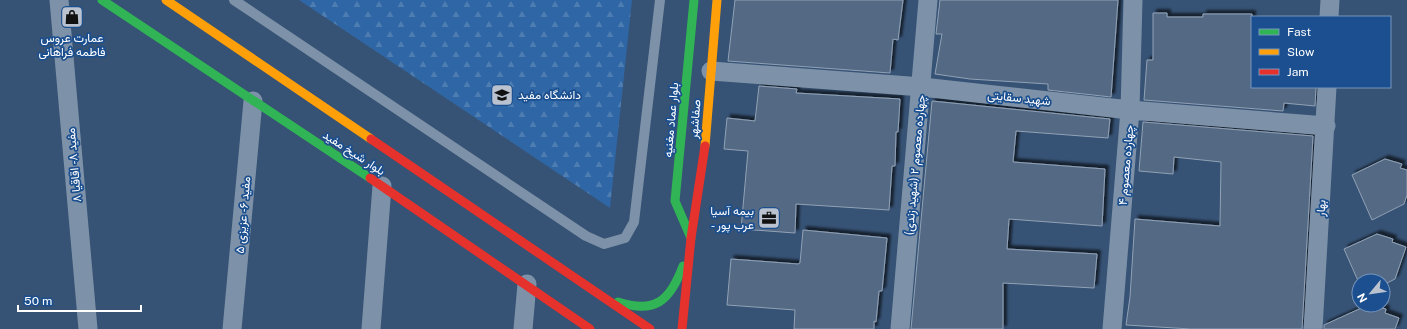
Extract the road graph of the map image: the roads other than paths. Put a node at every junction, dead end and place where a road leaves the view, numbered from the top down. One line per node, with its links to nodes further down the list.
1 (59, 0): 22 (street, مفید ۸ - اقاقیا ۸)
2 (102, 0): 15 (street, بلوار شیخ مفید)
3 (166, 0): 21 (street, بلوار شیخ مفید)
4 (234, 0): 5 (lane)
5 (660, 0)
6 (694, 0): 19 (street, بلوار عماد مغنیه)
7 (718, 0): 12 (street, صفاشهر)
8 (928, 0): 13 (street, چهارده معصوم ۲ (شهید زندی))
9 (1133, 0): 16 (street, چهارده معصوم ۴)
10 (1330, 0): 11 (street)
11 (1329, 16)
12 (711, 71): 13 (street, شهید سقایتی); 19 (street, صفاشهر)
13 (922, 87): 16 (street, شهید سقایتی); 29 (street, چهارده معصوم ۲ (شهید زندی))
14 (1327, 88): 17 (street, بهار)
15 (253, 101): 18 (street, بلوار شیخ مفید); 23 (street, مفید ۶ - عزیزی ۵)
16 (1130, 110): 17 (street, شهید سقایتی); 30 (street, چهارده معصوم ۴)
17 (1326, 126): 31 (street, بهار)
18 (382, 186): 20 (street, بلوار شیخ مفید); 24 (street)
19 (691, 238): 21 (street); 28 (street)
20 (527, 284): 25 (street); 26 (street, بلوار شیخ مفید)
21 (604, 296): 27 (street, بلوار شیخ مفید)
22 (88, 329)
23 (232, 329)
24 (371, 329)
25 (523, 329)
26 (590, 329)
27 (650, 329)
28 (682, 329)
29 (900, 329)
30 (1112, 329)
31 (1313, 329)

